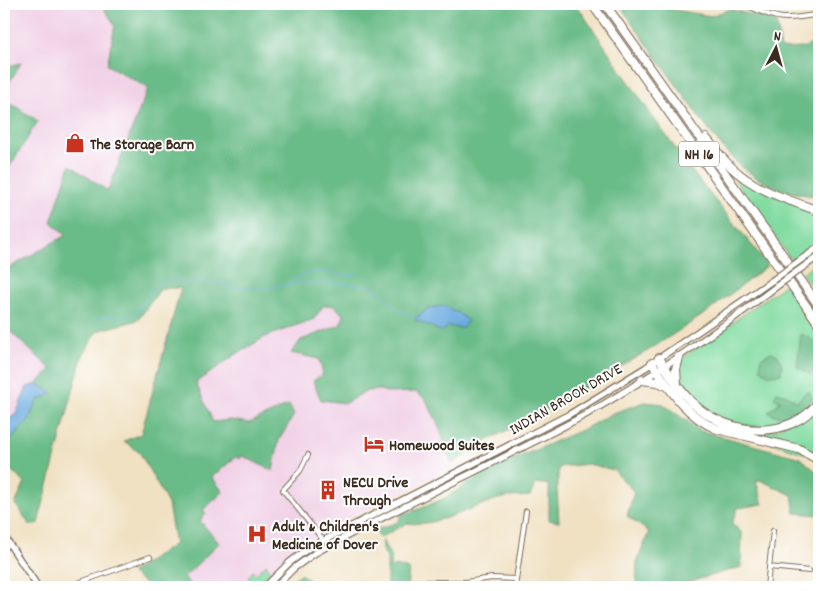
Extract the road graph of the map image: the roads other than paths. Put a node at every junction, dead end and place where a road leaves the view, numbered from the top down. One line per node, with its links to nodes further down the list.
1 (592, 4): 13 (highway, NH 16)
2 (605, 4): 5 (highway, NH 16)
3 (744, 4): 4 (street)
4 (819, 14)
5 (688, 121): 6 (highway); 14 (highway, NH 16)
6 (796, 203): 7 (highway); 8 (highway)
7 (819, 205)
8 (819, 211)
9 (819, 247): 11 (main road, INDIAN BROOK DRIVE)
10 (819, 256): 11 (main road, INDIAN BROOK DRIVE)
11 (804, 262): 12 (main road, INDIAN BROOK DRIVE, bridge)
12 (775, 283): 17 (main road, INDIAN BROOK DRIVE); 18 (main road, INDIAN BROOK DRIVE)
13 (806, 304): 15 (highway, NH 16); 16 (highway)
14 (819, 306)
15 (819, 324)
16 (819, 332)
17 (679, 357): 19 (main road, INDIAN BROOK DRIVE); 21 (highway)
18 (655, 360): 19 (highway); 28 (main road, INDIAN BROOK DRIVE)
19 (661, 369): 20 (main road, INDIAN BROOK DRIVE); 21 (highway)
20 (642, 380): 21 (highway); 29 (main road, INDIAN BROOK DRIVE)
21 (673, 387): 22 (highway); 24 (highway)
22 (819, 401)
23 (308, 456): 28 (street)
24 (819, 460)
25 (526, 511): 33 (street)
26 (773, 531): 31 (street)
27 (4, 536): 35 (main road)
28 (323, 540): 29 (street); 37 (main road, INDIAN BROOK DRIVE)
29 (327, 546): 38 (main road, INDIAN BROOK DRIVE)
30 (150, 557): 36 (street)
31 (769, 567): 32 (street); 40 (street)
32 (809, 571)
33 (516, 579): 34 (street); 39 (street)
34 (424, 582)
35 (38, 587)
36 (67, 587)
37 (265, 587)
38 (275, 587)
39 (515, 587)
40 (767, 587)

